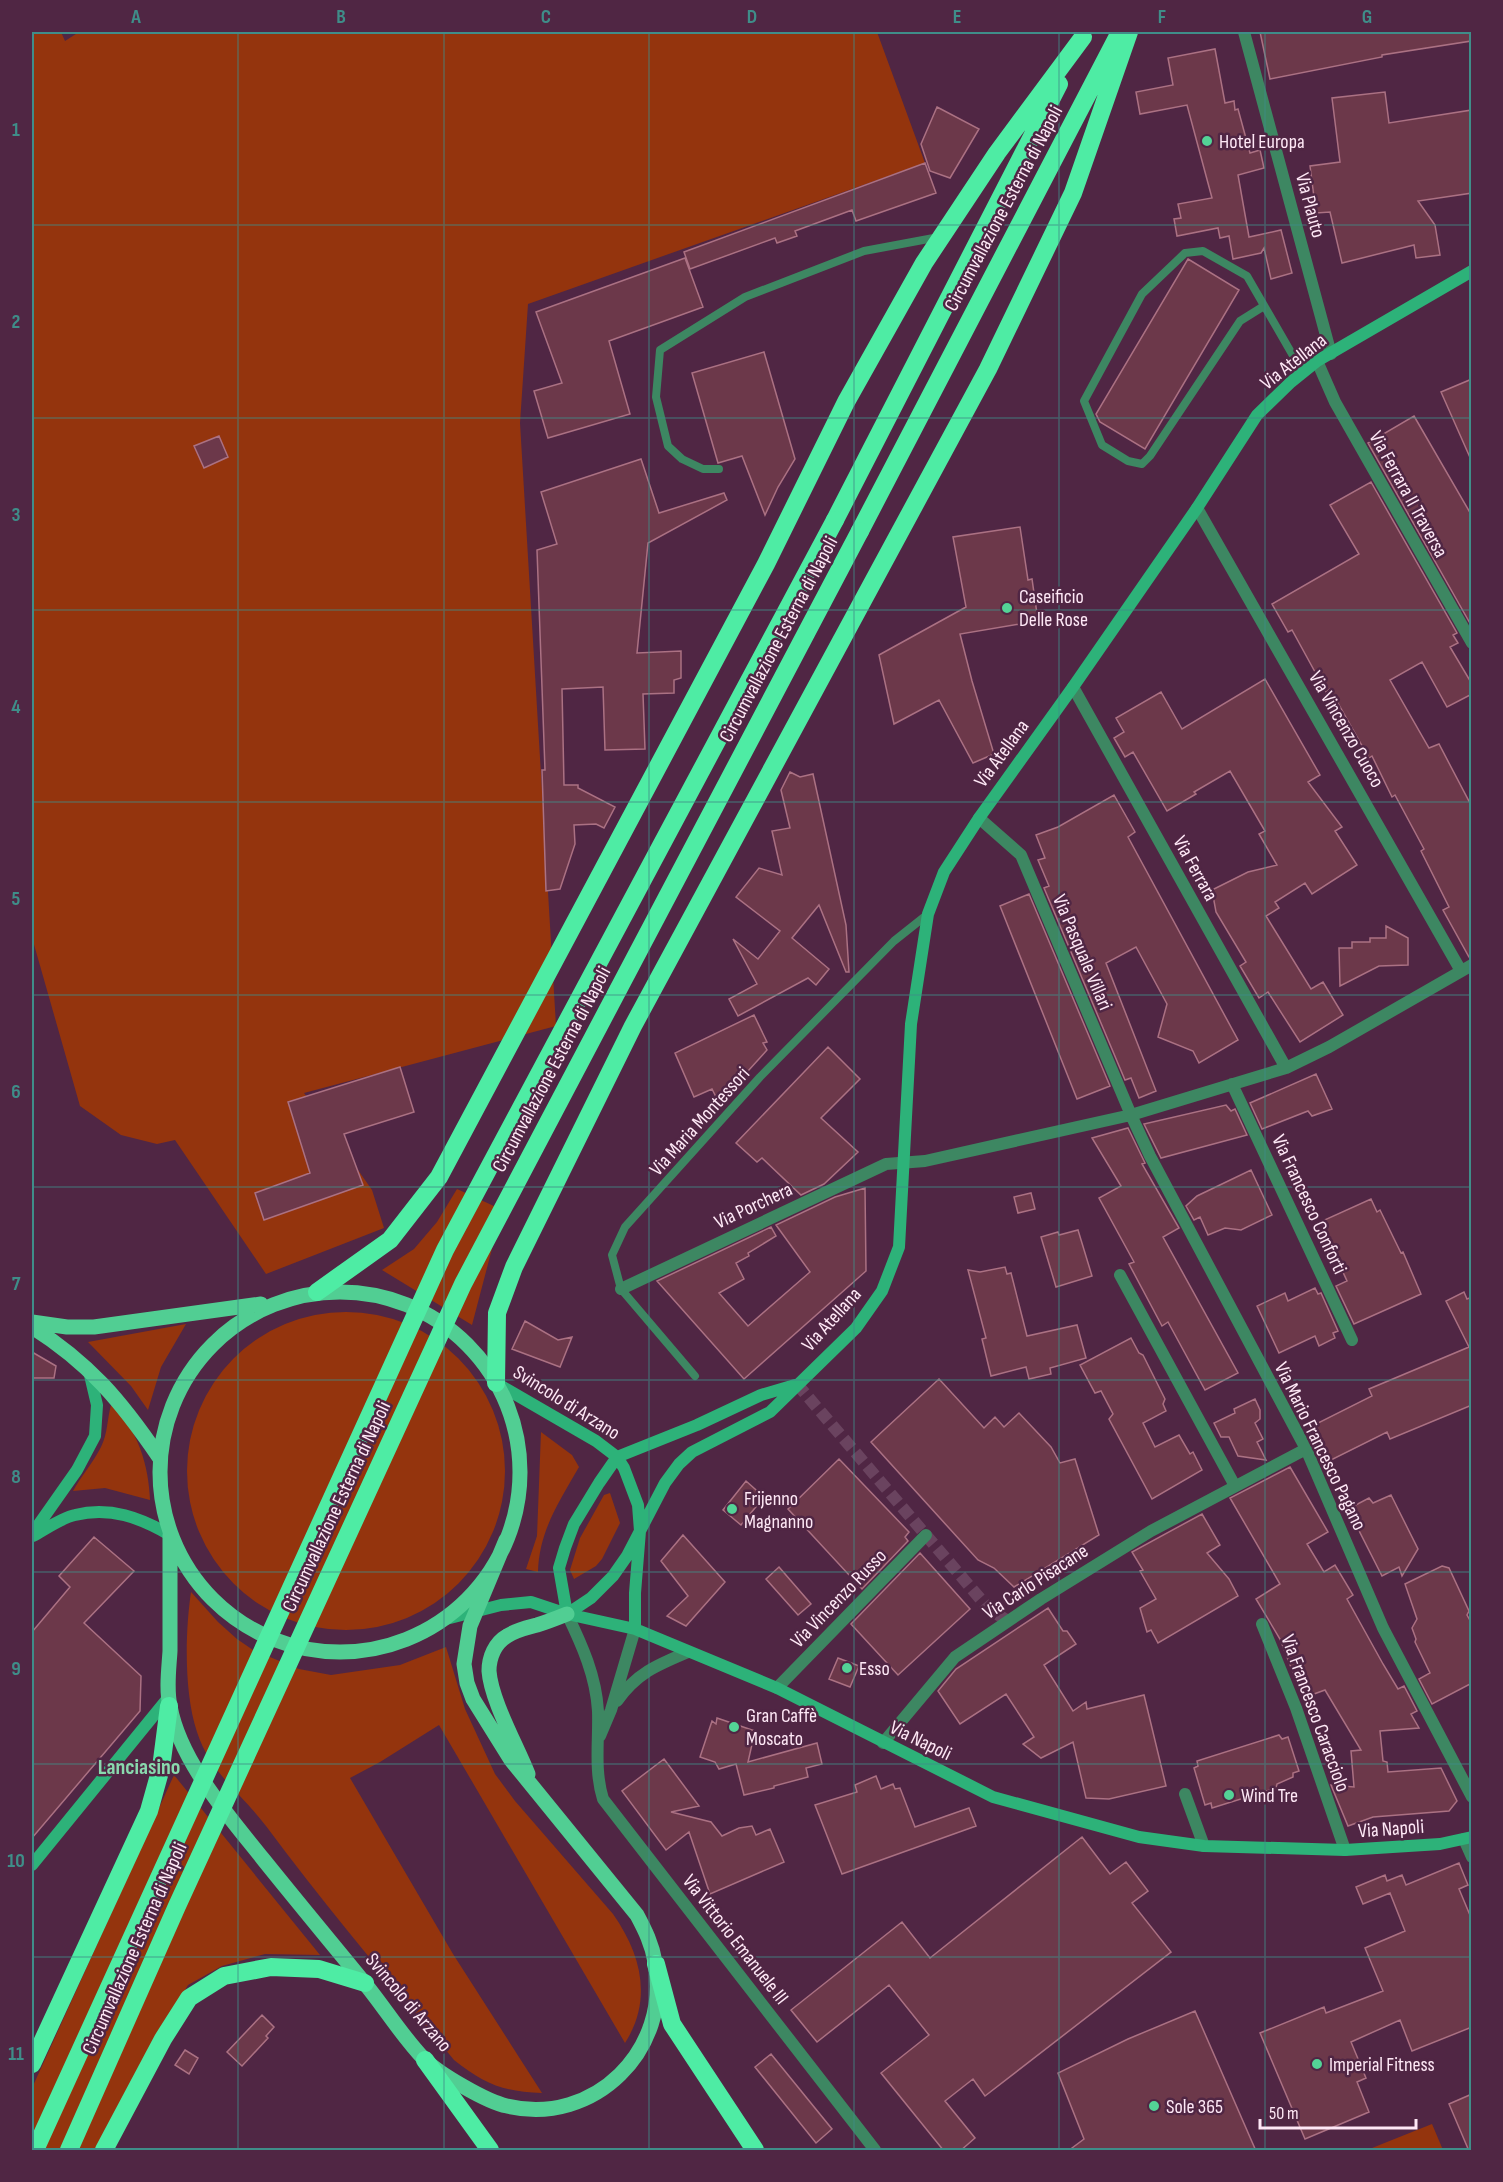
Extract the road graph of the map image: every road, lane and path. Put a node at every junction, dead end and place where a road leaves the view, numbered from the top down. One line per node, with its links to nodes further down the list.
1 (1120, 32): 66 (highway, Circumvallazione Esterna di Napoli, bridge)
2 (1129, 32): 31 (highway)
3 (1244, 32): 8 (street, Via Plauto)
4 (1085, 34): 5 (highway); 65 (highway, Circumvallazione Esterna di Napoli, bridge)
5 (942, 236): 11 (lane); 24 (highway)
6 (1472, 271): 8 (main road, Via Atellana)
7 (1264, 306): 7 (lane); 10 (lane)
8 (1331, 354): 9 (main road, Via Atellana)
9 (1317, 361): 10 (main road, Via Atellana); 13 (street, Via Ferrara II Traversa)
10 (1303, 373): 12 (main road, Via Atellana)
11 (719, 470)
12 (1197, 508): 14 (main road, Via Atellana); 17 (street, Via Vincenzo Cuoco)
13 (1472, 643)
14 (1073, 687): 15 (main road, Via Atellana); 18 (street, Via Ferrara)
15 (979, 818): 16 (main road, Via Atellana); 20 (street, Via Pasquale Villari)
16 (928, 914): 21 (main road, Via Atellana); 23 (lane, Via Maria Montessori)
17 (1466, 968): 18 (street)
18 (1286, 1068): 19 (street)
19 (1232, 1084): 20 (street); 28 (street, Via Francesco Conforti)
20 (1131, 1115): 21 (street); 33 (street, Via Mario Francesco Pagano)
21 (903, 1164): 23 (street, Via Porchera); 32 (main road, Via Atellana)
22 (1120, 1275): 36 (street)
23 (621, 1289): 30 (lane, Via Maria Montessori)
24 (317, 1292): 25 (main road); 31 (main road)
25 (279, 1302): 26 (main road); 34 (main road)
26 (32, 1322)
27 (32, 1327): 29 (main road)
28 (1352, 1340)
29 (89, 1370): 34 (main road); 38 (main road)
30 (695, 1376)
31 (496, 1383): 35 (main road, Svincolo di Arzano); 41 (main road)
32 (796, 1384): 35 (main road, Via Atellana); 37 (main road, Via Atellana)
33 (1306, 1449): 36 (street, Via Carlo Pisacane); 55 (street, Via Mario Francesco Pagano)
34 (159, 1457): 39 (main road)
35 (617, 1457): 37 (main road, Via Atellana); 43 (main road)
36 (1235, 1486): 52 (street, Via Carlo Pisacane)
37 (640, 1531): 43 (main road, Via Atellana); 46 (main road, Via Atellana)
38 (32, 1535): 39 (main road)
39 (170, 1535): 44 (main road); 49 (main road, Svincolo di Arzano)
40 (927, 1535): 48 (street, Via Vincenzo Russo)
41 (506, 1540): 42 (main road, Svincolo di Arzano); 44 (main road)
42 (476, 1612): 43 (main road); 44 (main road); 53 (main road, Svincolo di Arzano)
43 (567, 1614): 46 (main road, Via Napoli); 51 (street, Via Vittorio Emanuele III); 53 (main road)
44 (446, 1619)
45 (1262, 1624): 58 (street, Via Francesco Caracciolo)
46 (635, 1629): 47 (main road, Via Napoli); 50 (street, Via Vittorio Emanuele III)
47 (688, 1652): 48 (main road, Via Napoli); 50 (street)
48 (777, 1688): 52 (main road, Via Napoli)
49 (169, 1701): 60 (main road); 62 (main road, Svincolo di Arzano); 64 (highway)
50 (611, 1710): 51 (street, Via Vittorio Emanuele III)
51 (598, 1740): 70 (street, Via Vittorio Emanuele III)
52 (883, 1743): 57 (main road, Via Napoli)
53 (535, 1791): 61 (main road, Svincolo di Arzano)
54 (1185, 1794): 57 (street)
55 (1472, 1797)
56 (1468, 1838): 58 (main road, Via Napoli); 59 (street)
57 (1204, 1846): 58 (main road, Via Napoli)
58 (1345, 1850)
59 (1472, 1857)
60 (32, 1865)
61 (656, 1964): 63 (main road, Svincolo di Arzano); 69 (highway)
62 (365, 1983): 63 (main road, Svincolo di Arzano); 67 (highway)
63 (425, 2060): 68 (highway)
64 (32, 2064)
65 (35, 2151)
66 (69, 2151)
67 (104, 2151)
68 (490, 2151)
69 (755, 2151)
70 (875, 2151)

